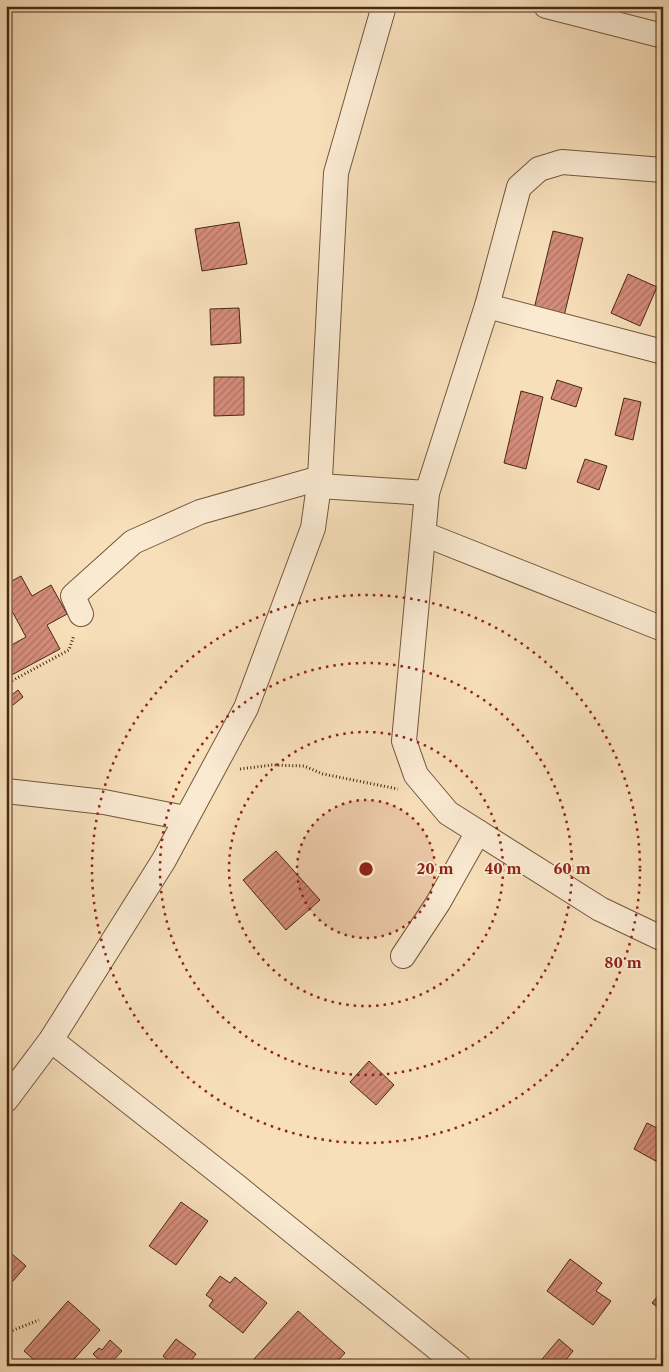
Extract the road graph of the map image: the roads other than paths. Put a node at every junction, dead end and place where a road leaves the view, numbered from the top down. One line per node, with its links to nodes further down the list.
1 (384, 6): 8 (street)
2 (546, 6): 3 (street)
3 (613, 14): 4 (street)
4 (663, 36)
5 (663, 170): 6 (street)
6 (487, 306): 7 (street); 9 (street)
7 (663, 352)
8 (319, 482): 9 (street); 11 (street); 14 (street)
9 (427, 493): 10 (street)
10 (424, 534): 12 (street); 15 (street)
11 (81, 614)
12 (663, 629)
13 (6, 791): 14 (street)
14 (185, 818): 18 (street)
15 (478, 832): 16 (street); 17 (street)
16 (663, 940)
17 (403, 956)
18 (51, 1040): 19 (street); 20 (street)
19 (6, 1100)
20 (459, 1366)

